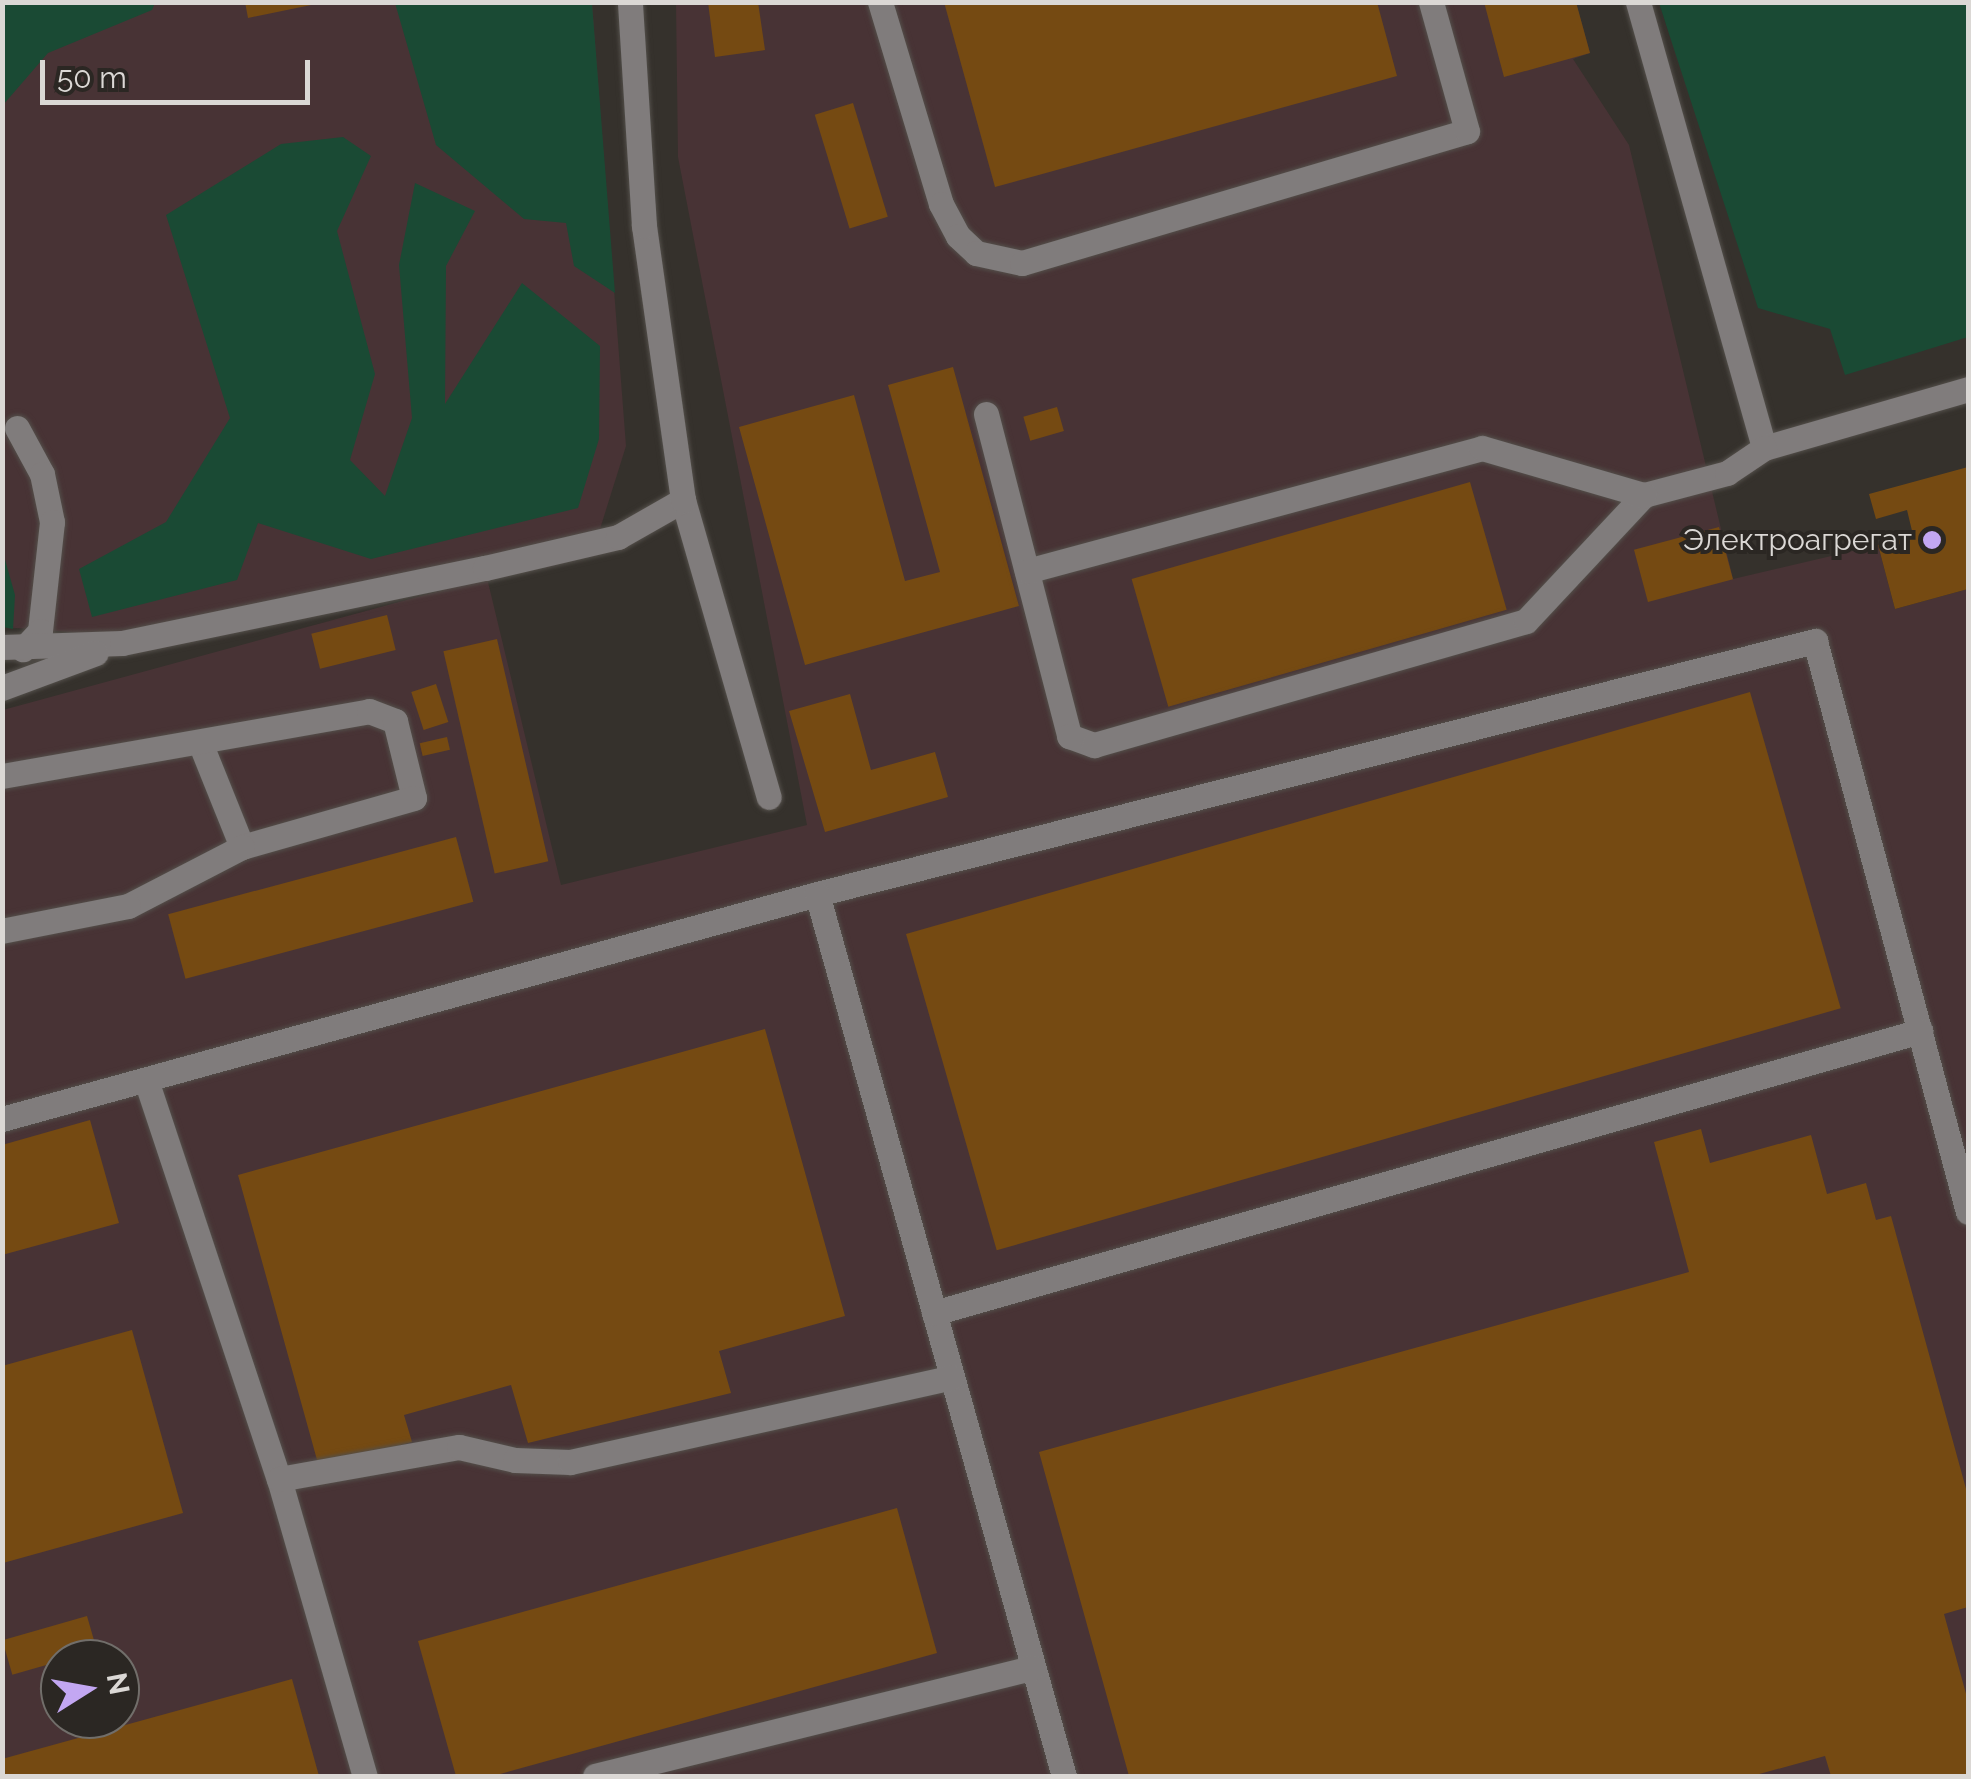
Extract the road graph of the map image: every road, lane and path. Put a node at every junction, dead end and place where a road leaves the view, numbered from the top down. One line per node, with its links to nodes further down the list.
1 (630, 2): 10 (street)
2 (880, 2): 3 (street)
3 (1431, 2)
4 (1638, 2): 8 (street)
5 (1968, 389): 8 (street)
6 (986, 414): 11 (street)
7 (17, 428): 13 (street)
8 (1764, 448): 9 (street)
9 (1644, 495): 11 (street); 11 (street)
10 (683, 500): 12 (street); 17 (street)
11 (1026, 571)
12 (122, 643): 13 (street); 14 (street)
13 (13, 648)
14 (2, 688)
15 (201, 745): 16 (street); 18 (street); 18 (street)
16 (2, 776)
17 (769, 797)
18 (242, 847): 20 (street)
19 (817, 894): 21 (street); 22 (street); 25 (street)
20 (2, 931)
21 (1920, 1032): 24 (street); 25 (street)
22 (146, 1080): 23 (street); 27 (street)
23 (2, 1119)
24 (1968, 1212)
25 (934, 1313): 26 (street)
26 (952, 1377): 27 (street); 28 (street)
27 (279, 1479): 29 (street)
28 (1033, 1668): 30 (street); 31 (street)
29 (365, 1776)
30 (595, 1776)
31 (1064, 1776)

